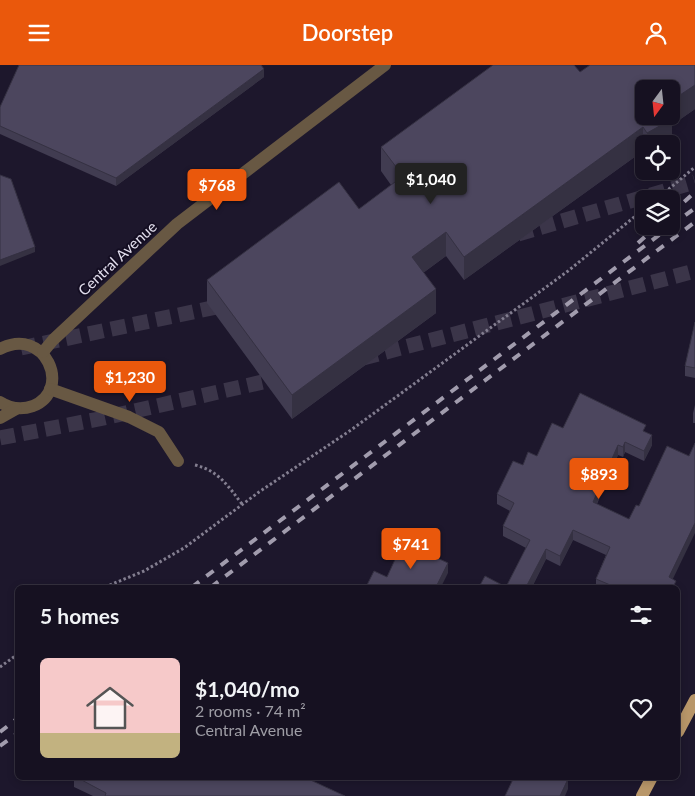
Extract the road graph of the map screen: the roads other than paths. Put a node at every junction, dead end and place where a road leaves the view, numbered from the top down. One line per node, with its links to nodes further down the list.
1 (385, 65): 3 (street, Central Avenue)
2 (0, 349): 3 (street)
3 (43, 352): 4 (street)
4 (50, 389): 6 (street); 8 (street)
5 (0, 402): 6 (street)
6 (16, 409): 7 (street)
7 (0, 418)
8 (178, 461)
9 (695, 700): 10 (main road)
10 (680, 728)
11 (650, 780): 12 (main road)
12 (642, 796)

